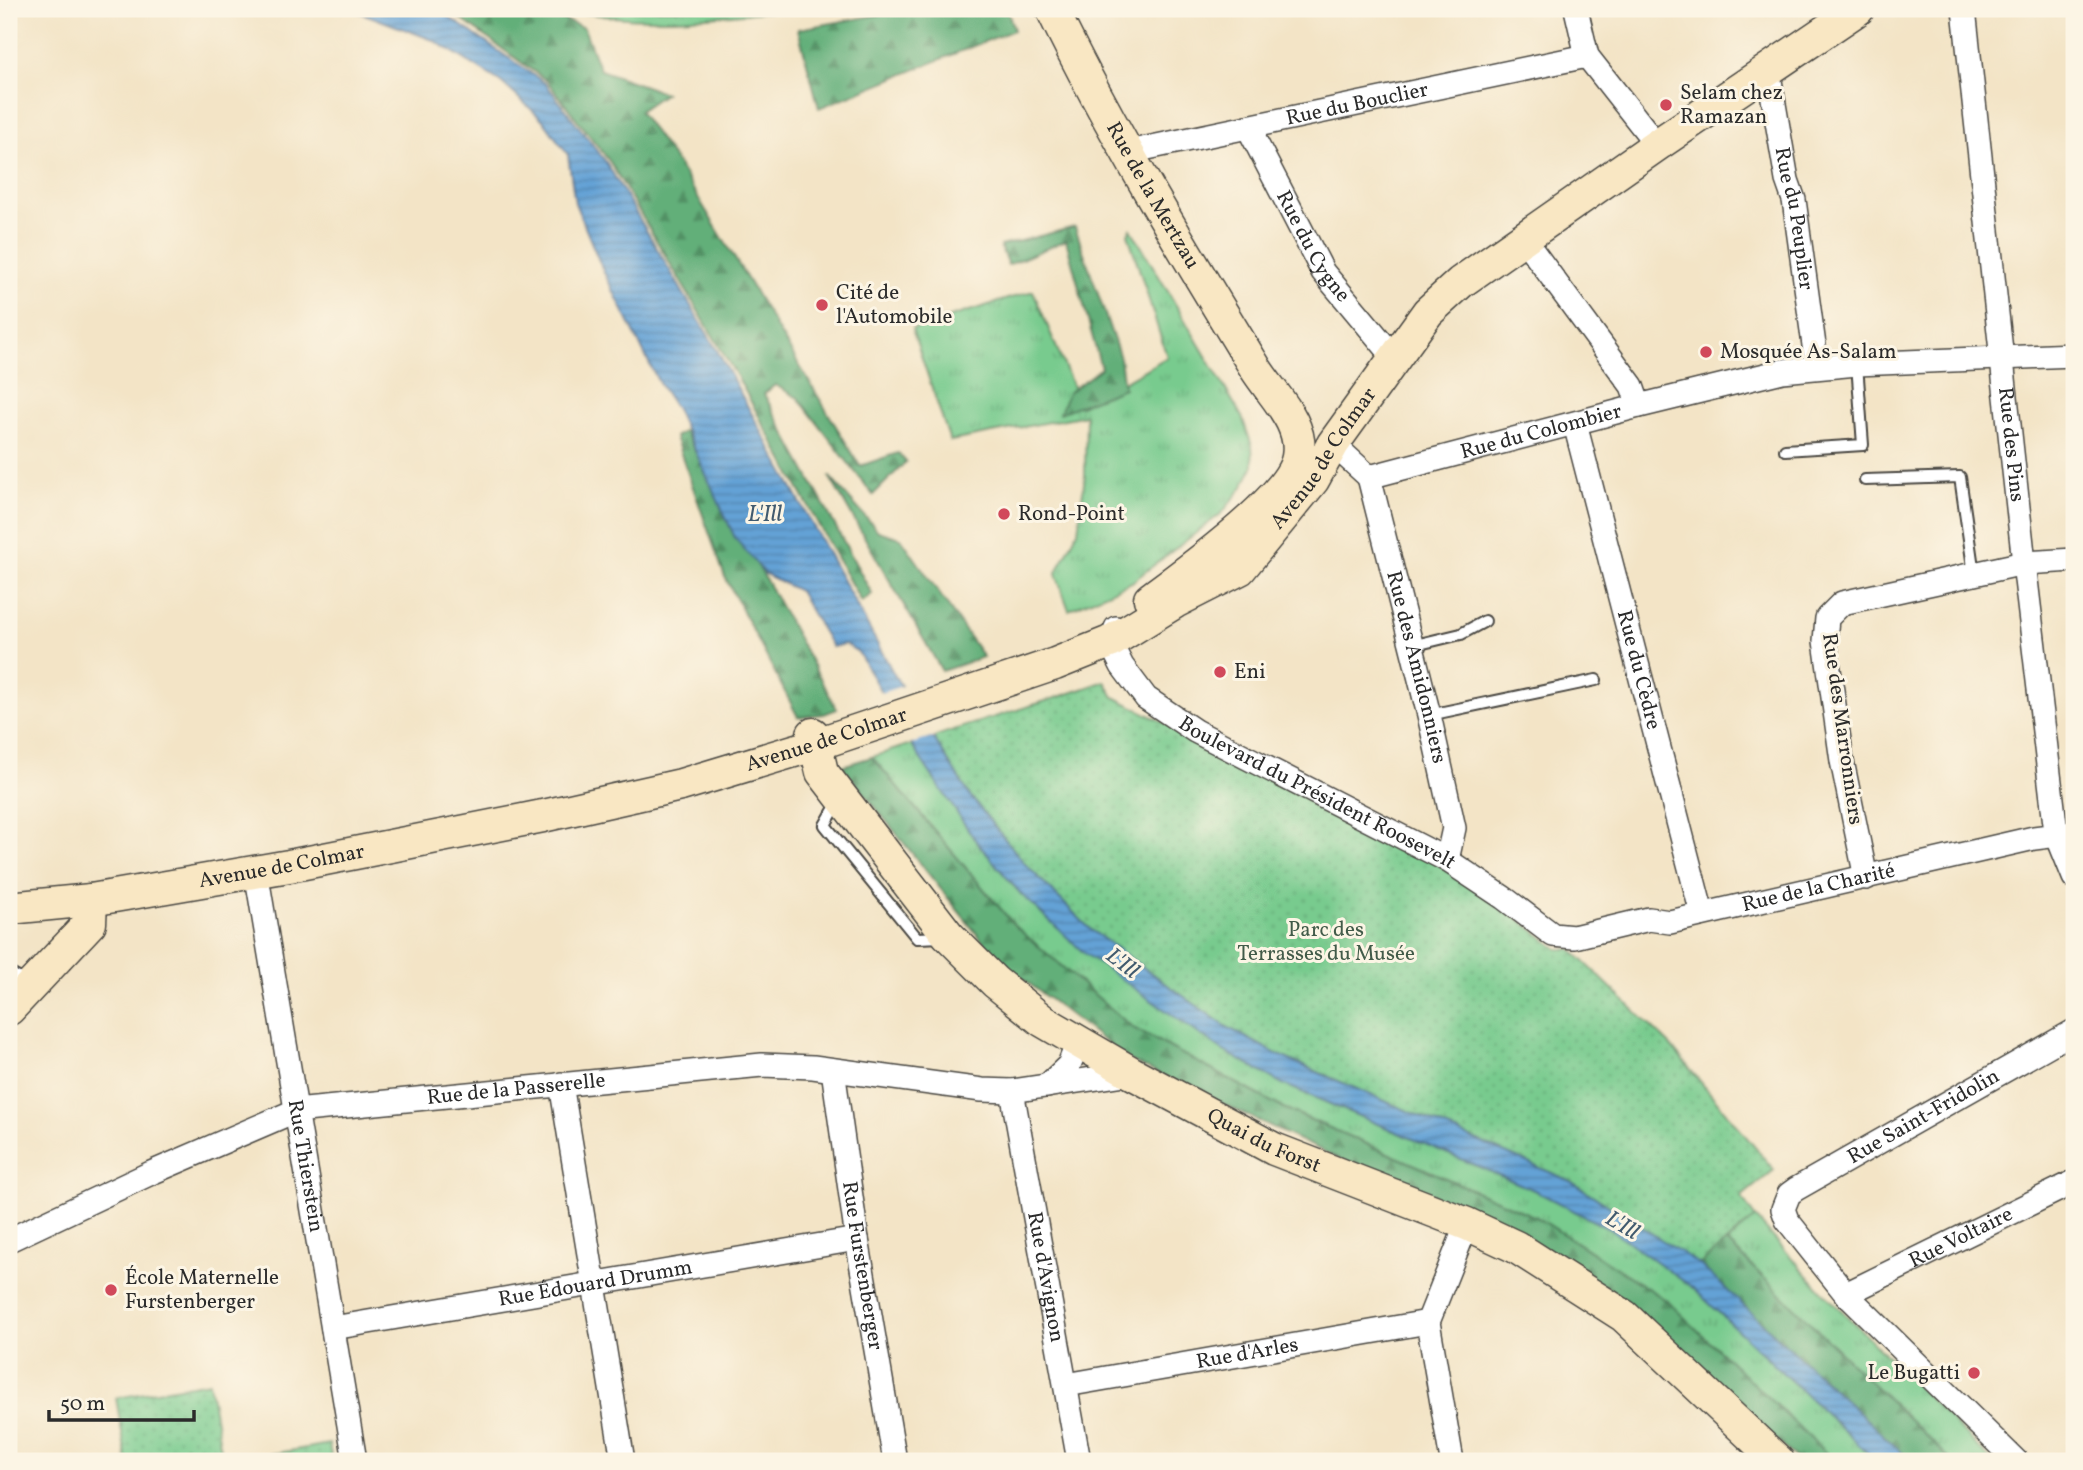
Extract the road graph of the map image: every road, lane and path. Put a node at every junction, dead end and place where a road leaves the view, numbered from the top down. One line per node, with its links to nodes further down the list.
1 (1052, 9): 9 (main road, Rue de la Mertzau)
2 (1576, 9): 5 (street)
3 (1858, 9): 6 (main road, Avenue de Colmar)
4 (1964, 9): 12 (street, Rue des Pins)
5 (1587, 56): 7 (street, Rue du Bouclier); 8 (street)
6 (1768, 69): 8 (main road, Avenue de Colmar); 15 (street, Rue du Peuplier)
7 (1248, 127): 9 (street, Rue du Bouclier); 13 (street, Rue du Cygne)
8 (1657, 145): 10 (main road, Avenue de Colmar)
9 (1128, 152): 16 (main road, Rue de la Mertzau)
10 (1524, 238): 13 (main road, Avenue de Colmar); 17 (street, Rue du Colombier)
11 (2074, 355): 12 (street)
12 (2002, 357): 14 (street); 25 (street, Rue des Pins)
13 (1394, 358): 19 (main road, Avenue de Colmar)
14 (1857, 364): 15 (street); 20 (lane)
15 (1817, 367): 17 (street)
16 (1261, 376): 19 (main road, Rue de la Mertzau); 21 (main road, Rue de la Mertzau)
17 (1639, 406): 18 (street, Rue du Colombier)
18 (1575, 424): 22 (street, Rue du Colombier); 41 (street, Rue du Cèdre)
19 (1334, 444): 21 (main road); 22 (street, Rue de la Mertzau); 28 (main road, Avenue de Colmar)
20 (1785, 450)
21 (1295, 453): 28 (main road, Avenue de Colmar)
22 (1369, 477): 29 (street, Rue des Amidonniers)
23 (1865, 480): 26 (lane)
24 (2074, 560): 25 (street, Rue des Marronniers)
25 (2024, 563): 26 (street, Rue des Marronniers); 34 (street, Rue des Pins)
26 (1974, 575): 38 (street, Rue des Marronniers)
27 (1485, 621): 29 (lane)
28 (1115, 631): 30 (main road, Avenue de Colmar); 35 (street, Boulevard du Président Roosevelt)
29 (1411, 646): 32 (street, Rue des Amidonniers)
30 (991, 678): 33 (main road, Avenue de Colmar); 33 (main road, Avenue de Colmar)
31 (1596, 680): 32 (lane)
32 (1429, 715): 35 (street, Rue des Amidonniers)
33 (822, 736): 36 (main road, Avenue de Colmar); 46 (main road, Quai du Forst)
34 (2065, 834): 37 (street, Rue des Pins); 38 (street, Rue de la Charité)
35 (1447, 860): 42 (street, Boulevard du Président Roosevelt)
36 (256, 872): 39 (main road, Avenue de Colmar); 52 (street, Rue Thierstein)
37 (2074, 877)
38 (1866, 878): 41 (street, Rue de la Charité)
39 (91, 900): 40 (main road, Avenue de Colmar); 43 (main road)
40 (9, 908)
41 (1702, 915): 42 (street, Rue de la Charité)
42 (1564, 937)
43 (20, 979): 44 (main road)
44 (9, 1009)
45 (2074, 1031): 58 (street, Rue Saint-Fridolin)
46 (1079, 1042): 48 (main road, Quai du Forst); 50 (street)
47 (833, 1070): 49 (street, Rue de la Passerelle); 51 (street, Rue de la Passerelle); 55 (street, Rue Furstenberger)
48 (1132, 1073): 50 (street, Rue de la Passerelle); 54 (main road, Quai du Forst)
49 (561, 1084): 52 (street, Rue de la Passerelle); 57 (street)
50 (1047, 1086): 51 (street, Rue de la Passerelle)
51 (1012, 1091): 61 (street, Rue d'Avignon)
52 (295, 1111): 56 (street, Rue de la Passerelle); 60 (street, Rue Thierstein)
53 (2074, 1182): 58 (street, Rue Voltaire)
54 (1467, 1224): 59 (street); 67 (main road, Quai du Forst)
55 (857, 1239): 57 (street, Rue Édouard Drumm); 64 (street, Rue Furstenberger)
56 (9, 1240)
57 (594, 1283): 60 (street, Rue Édouard Drumm); 63 (street)
58 (1846, 1294): 68 (street)
59 (1428, 1322): 61 (street, Rue d'Arles); 66 (street)
60 (333, 1328): 62 (street, Rue Thierstein)
61 (1066, 1385): 65 (street, Rue d'Avignon)
62 (355, 1461)
63 (621, 1461)
64 (895, 1461)
65 (1079, 1461)
66 (1452, 1461)
67 (1778, 1461)
68 (2017, 1461)

